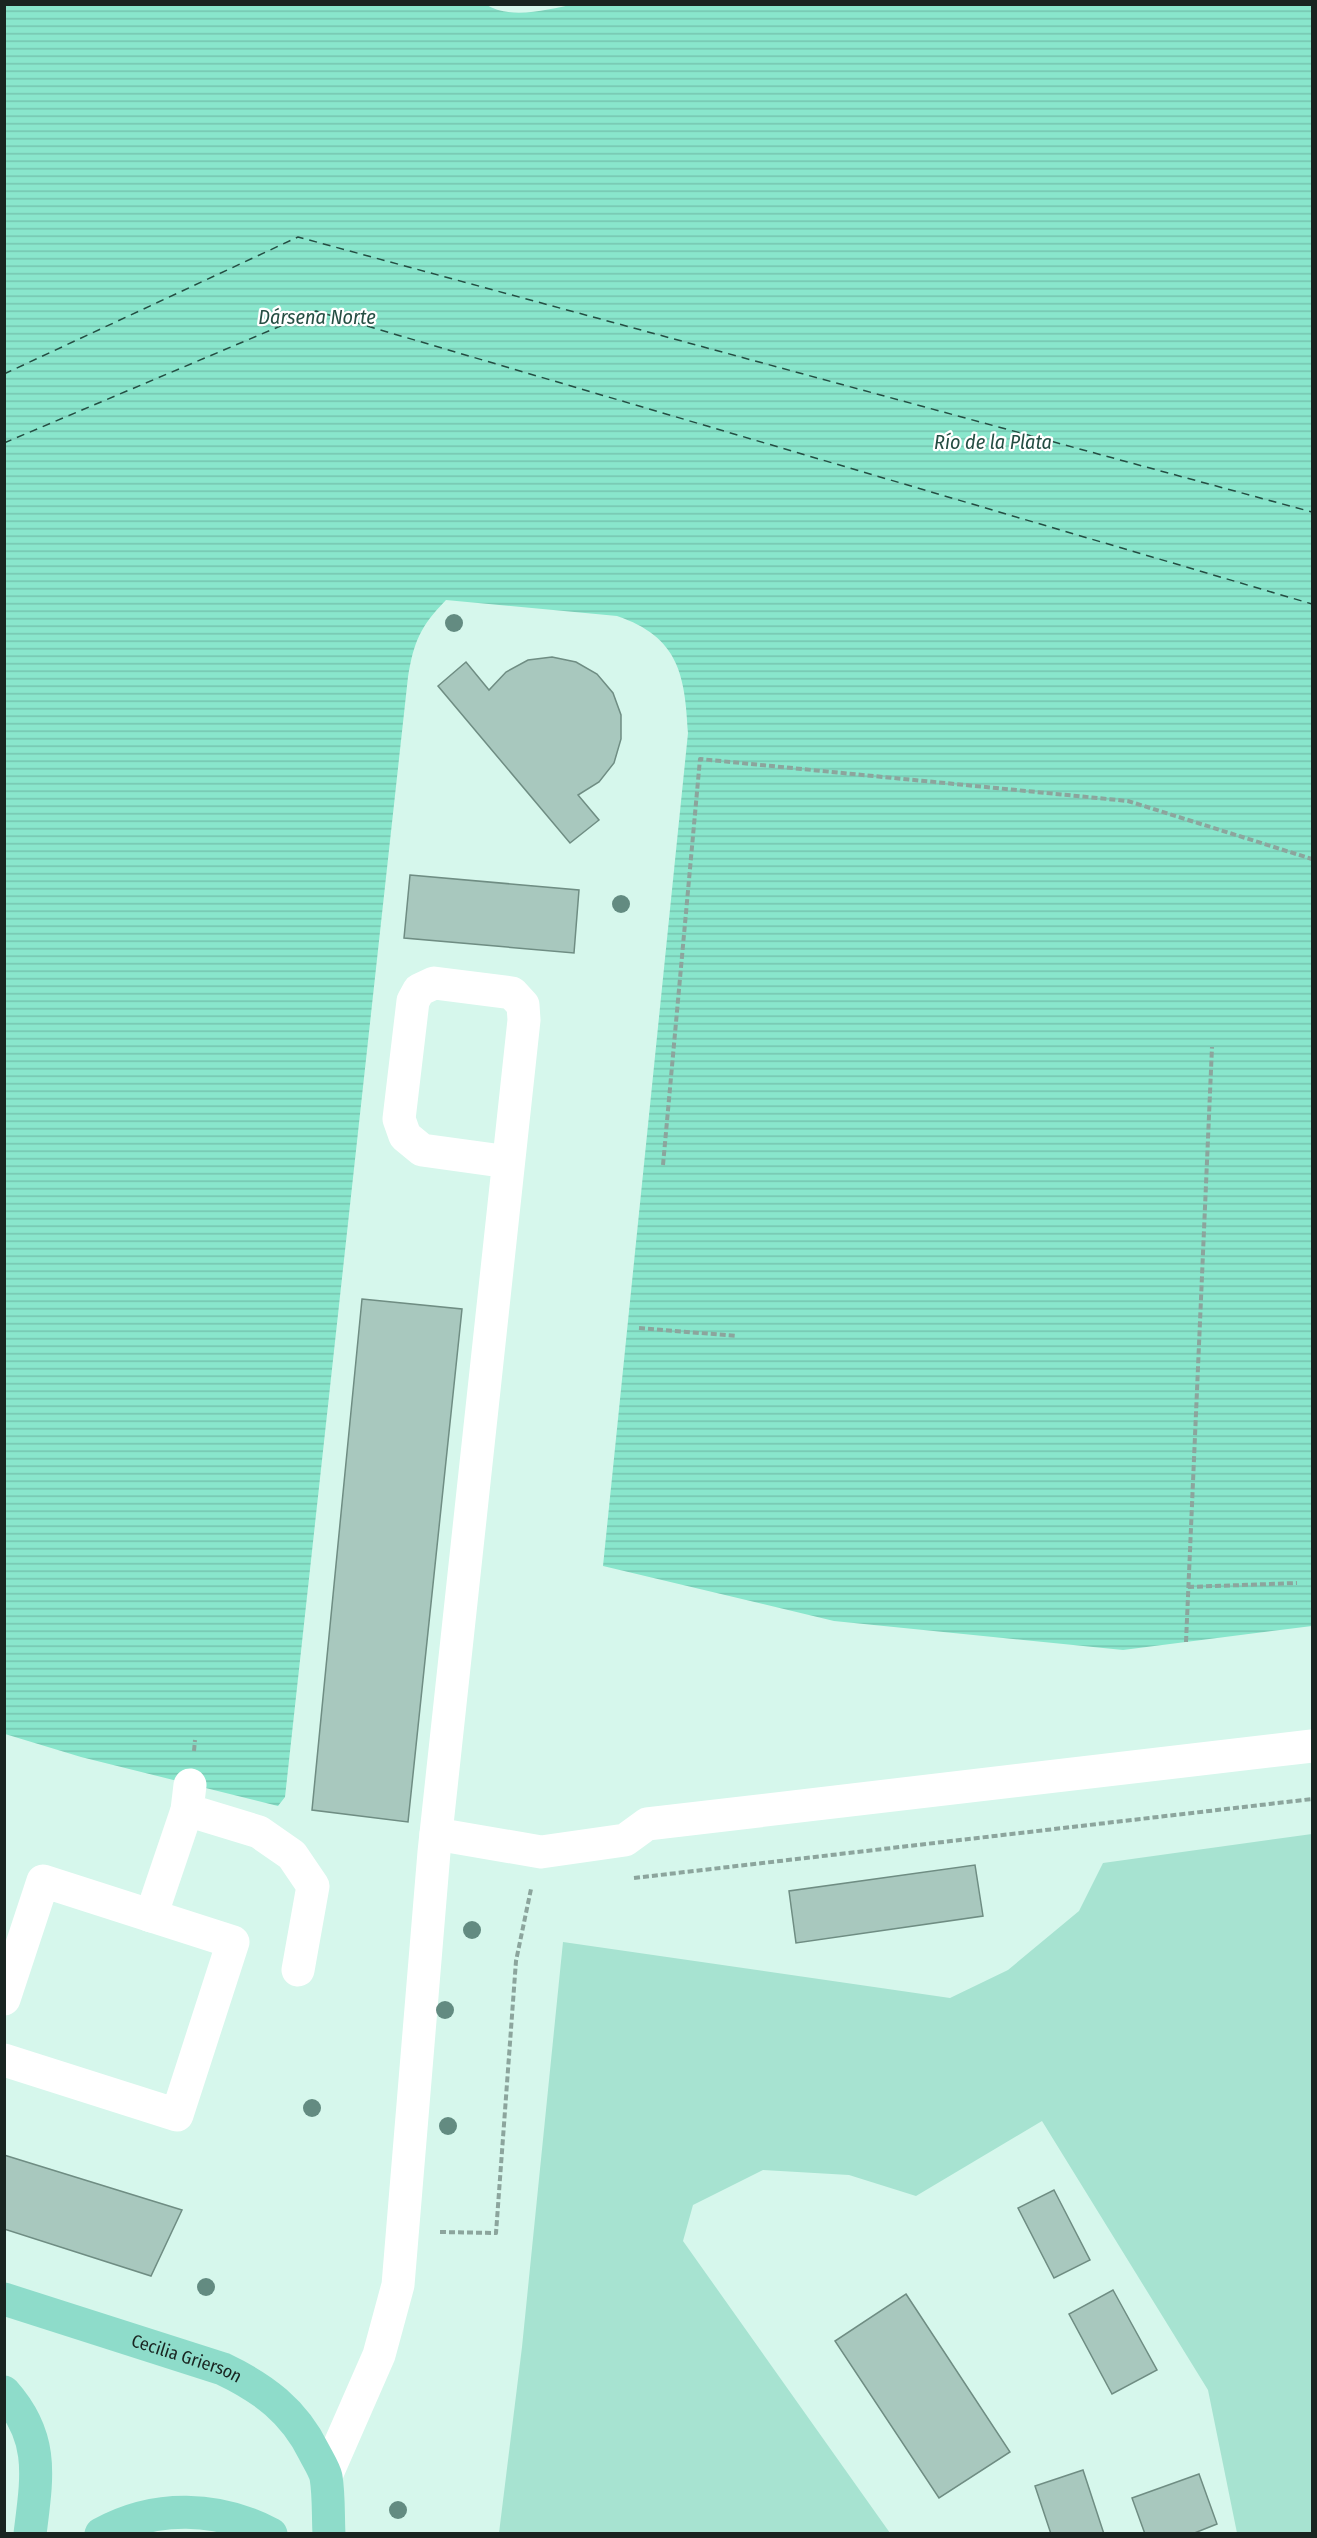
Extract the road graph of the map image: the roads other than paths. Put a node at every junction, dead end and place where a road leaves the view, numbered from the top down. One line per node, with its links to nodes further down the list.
1 (508, 1162): 1 (lane); 3 (lane)
2 (1312, 1746): 3 (lane)
3 (436, 1834): 10 (lane)
4 (151, 1916): 5 (lane); 6 (lane); 7 (lane)
5 (297, 1970)
6 (4, 1999)
7 (4, 2060)
8 (4, 2299): 10 (main road, Cecilia Grierson)
9 (4, 2392): 11 (main road)
10 (326, 2476): 14 (main road)
11 (30, 2534)
12 (101, 2534): 13 (main road)
13 (272, 2534)
14 (329, 2534)

